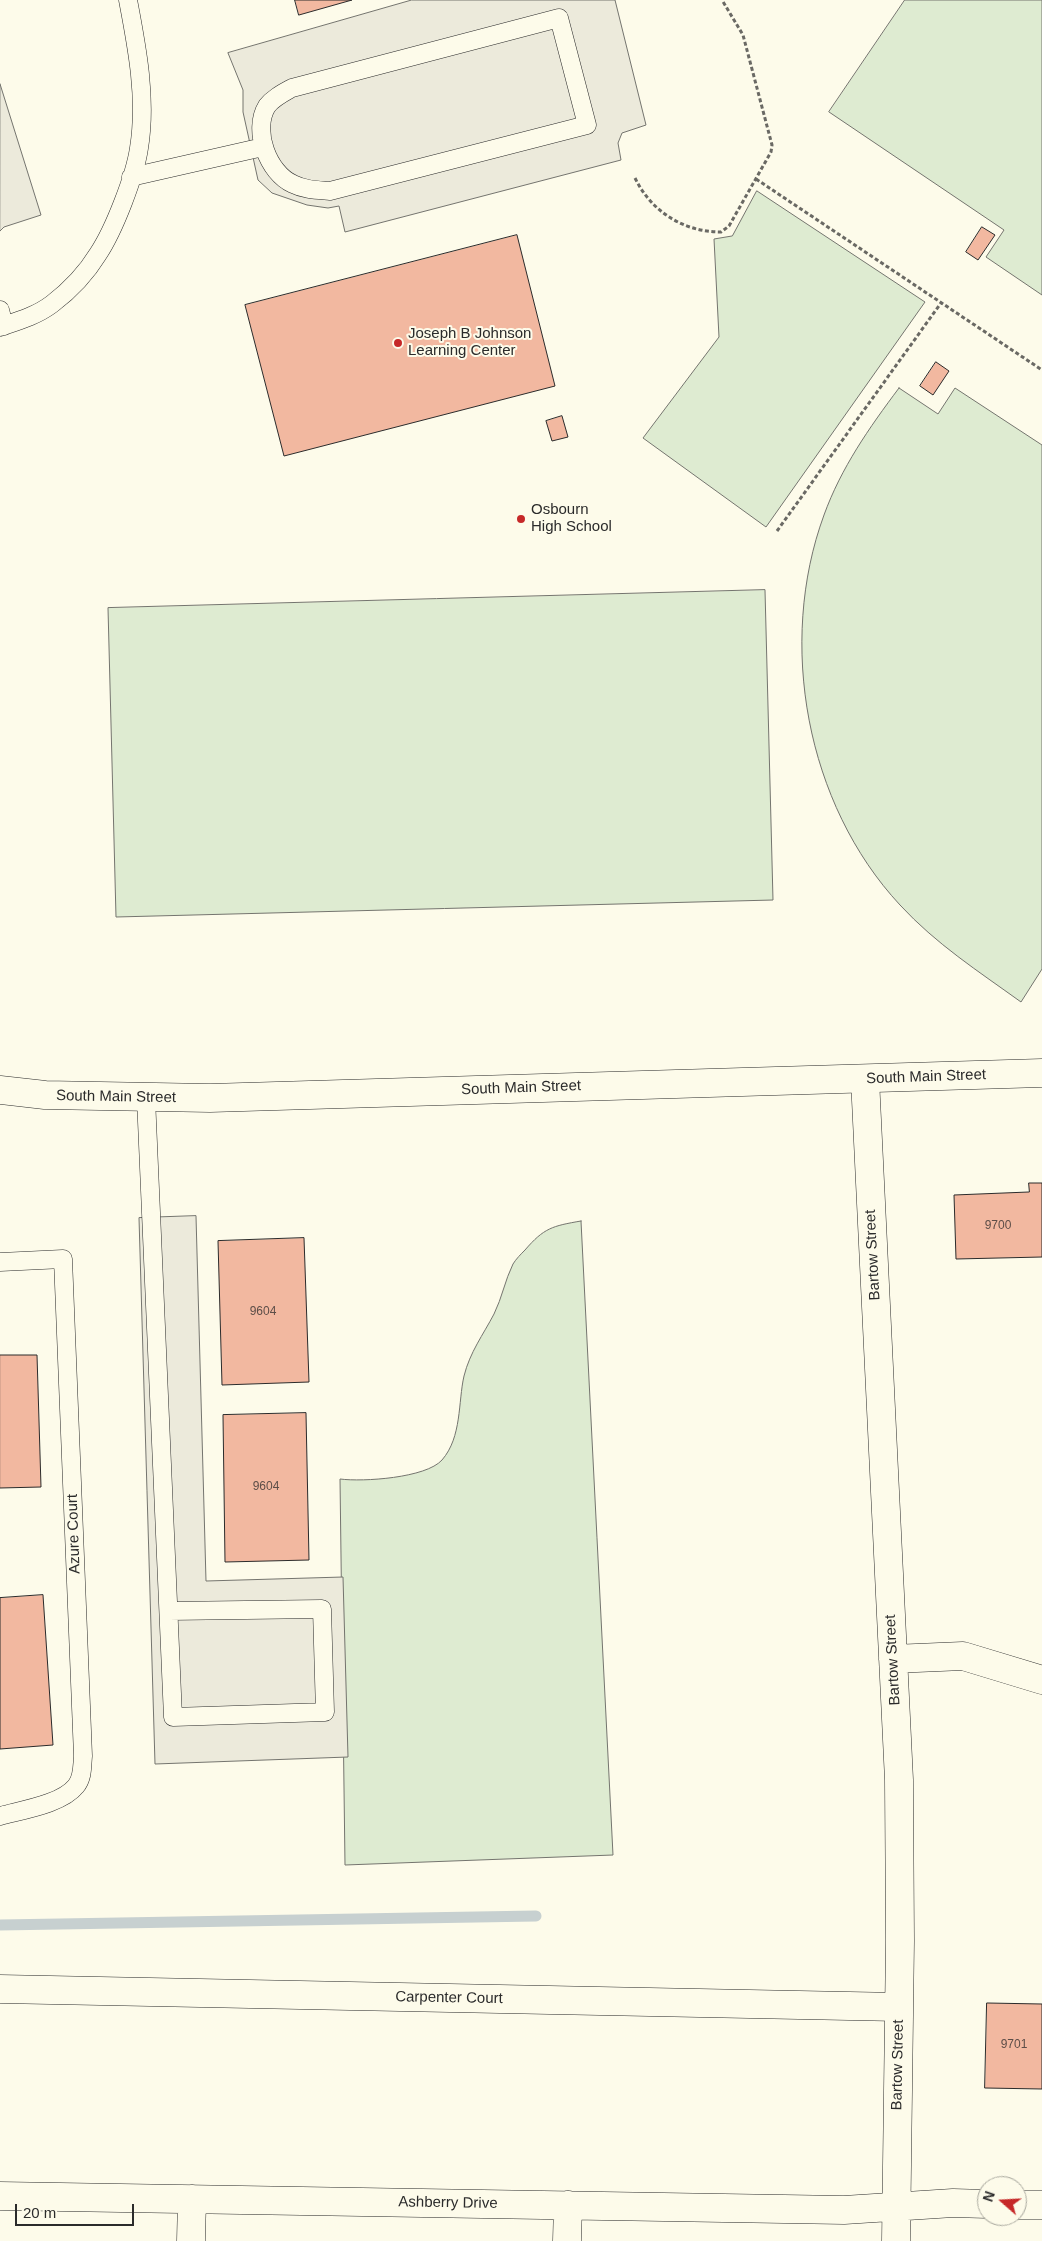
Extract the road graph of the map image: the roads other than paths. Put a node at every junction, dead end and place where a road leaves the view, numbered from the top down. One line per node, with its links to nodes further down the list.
1 (128, 0): 3 (lane)
2 (263, 147): 2 (lane); 3 (lane)
3 (132, 177): 4 (lane)
4 (1, 321)
5 (1042, 1072): 6 (street, South Main Street)
6 (865, 1079): 8 (street, South Main Street); 11 (street, Bartow Street)
7 (0, 1090): 8 (street, South Main Street)
8 (146, 1098): 10 (lane)
9 (0, 1262): 13 (lane, Azure Court)
10 (169, 1611): 10 (lane)
11 (893, 1660): 12 (street); 15 (street, Bartow Street)
12 (1042, 1680)
13 (0, 1816)
14 (0, 1989): 15 (street, Carpenter Court)
15 (899, 2007): 22 (street, Bartow Street)
16 (0, 2196): 17 (street, Ashberry Drive)
17 (192, 2199): 20 (street, Ashberry Drive); 23 (street)
18 (977, 2204): 22 (street, Ashberry Drive)
19 (1027, 2204): 21 (street)
20 (568, 2205): 22 (street, Ashberry Drive); 24 (street)
21 (1042, 2205)
22 (896, 2207): 25 (street, Bartow Street)
23 (191, 2241)
24 (568, 2241)
25 (896, 2241)

